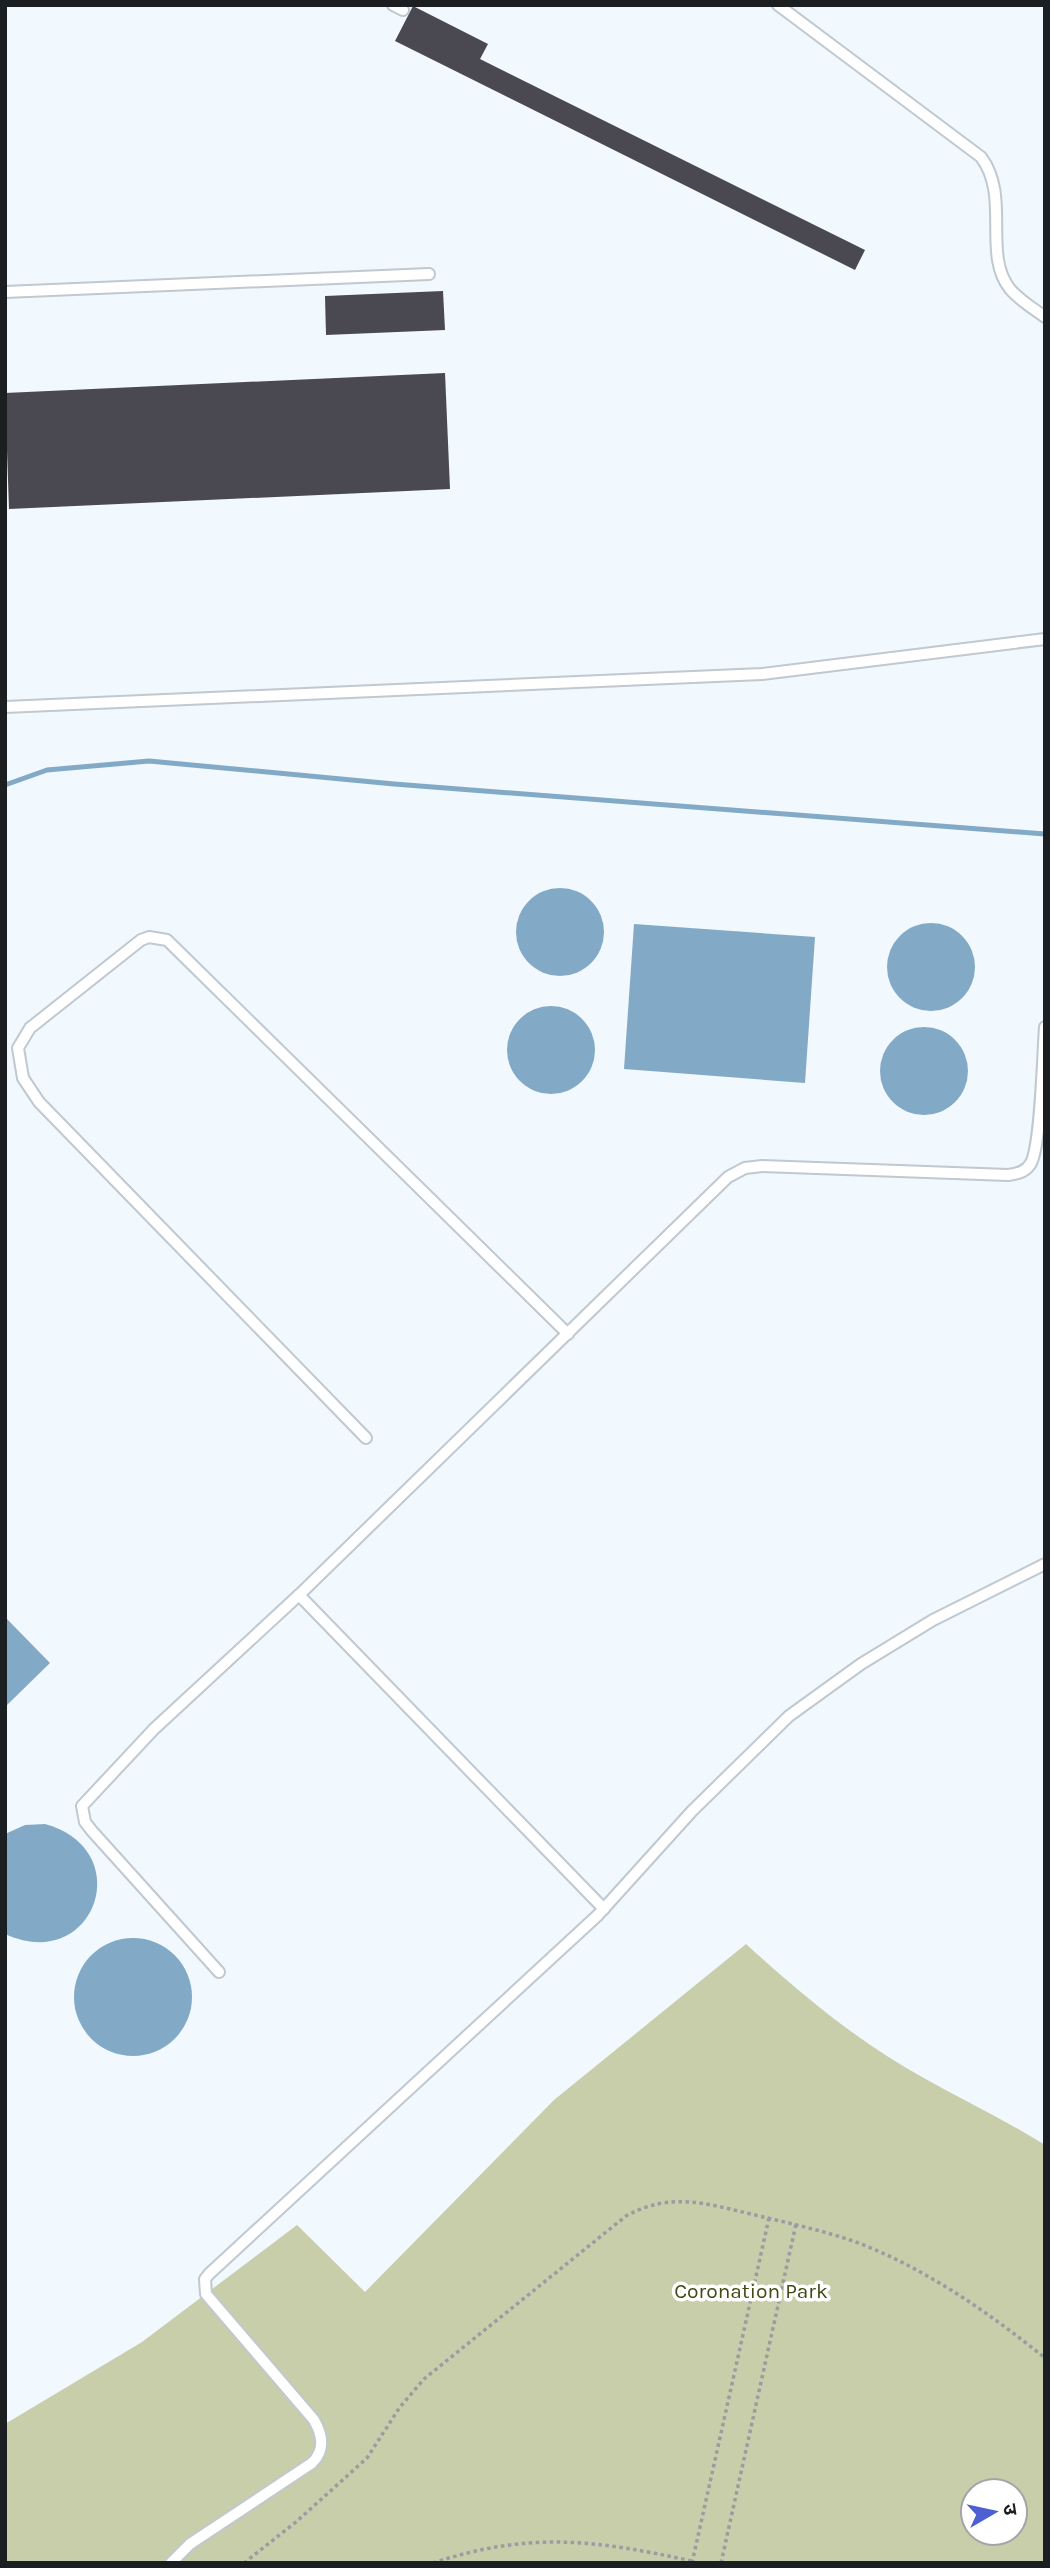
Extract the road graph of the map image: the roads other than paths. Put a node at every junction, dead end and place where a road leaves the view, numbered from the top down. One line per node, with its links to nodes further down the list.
1 (778, 5): 4 (lane)
2 (429, 274): 3 (lane)
3 (5, 292)
4 (1045, 317)
5 (1045, 639): 6 (lane)
6 (5, 708)
7 (1045, 1027): 8 (lane)
8 (568, 1334): 9 (lane); 11 (lane)
9 (366, 1438)
10 (1045, 1563): 12 (lane)
11 (299, 1595): 12 (lane); 13 (lane)
12 (604, 1909): 14 (lane)
13 (219, 1972)
14 (171, 2563)

